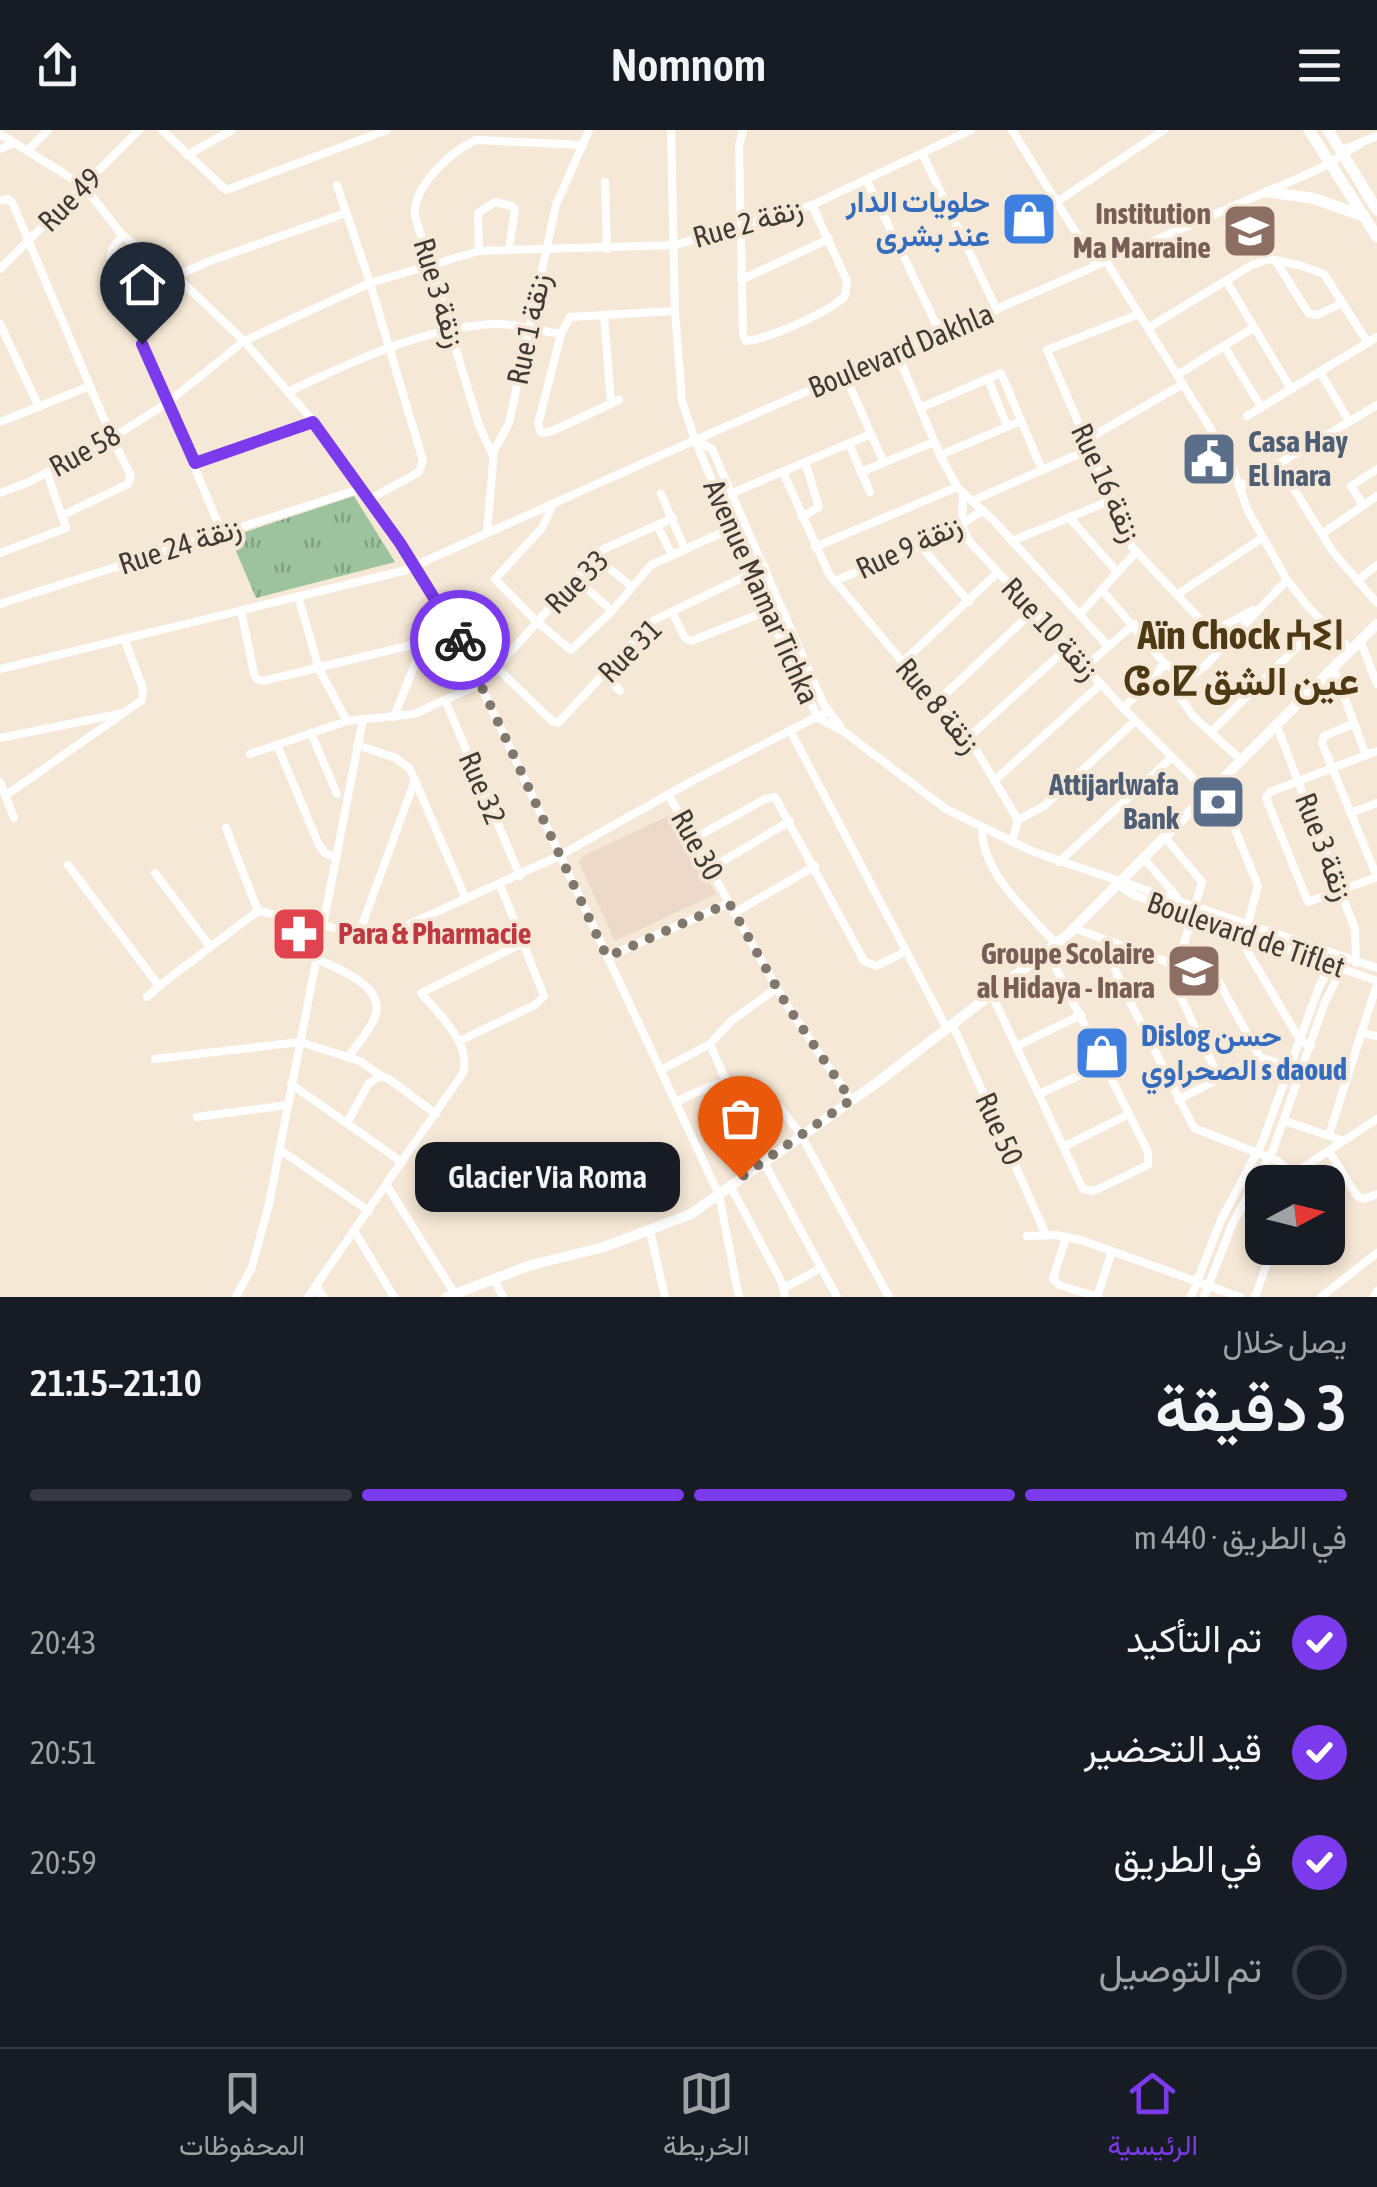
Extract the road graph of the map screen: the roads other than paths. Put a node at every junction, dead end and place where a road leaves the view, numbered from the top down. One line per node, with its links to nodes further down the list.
1 (48, 130): 21 (street)
2 (140, 130): 29 (street, Rue 49)
3 (162, 130): 24 (street)
4 (232, 130): 24 (street)
5 (387, 130): 24 (street)
6 (590, 130): 19 (street, Rue 1 زنقة)
7 (671, 130): 42 (street, Avenue Mamar Tichka)
8 (743, 130): 37 (street)
9 (937, 130): 18 (street)
10 (971, 130): 18 (street, Rue 2 زنقة)
11 (1012, 130): 32 (street)
12 (1164, 130): 32 (street)
13 (1309, 130): 25 (main road)
14 (1328, 130): 23 (main road)
15 (0, 134): 17 (street)
16 (1377, 136): 23 (street, Boulevard Dakhla)
17 (15, 142): 20 (street); 21 (street)
18 (944, 142): 22 (street, Rue 2 زنقة)
19 (583, 145): 46 (street, Rue 1 زنقة); 49 (street, Rue 3 زنقة)
20 (0, 149)
21 (28, 150): 29 (street)
22 (922, 153): 26 (street, Rue 2 زنقة); 57 (street)
23 (1342, 153): 25 (street, Boulevard Dakhla); 34 (main road)
24 (187, 155)
25 (1328, 161): 30 (street, Boulevard Dakhla); 36 (main road)
26 (867, 181): 33 (street, Rue 2 زنقة); 67 (street)
27 (605, 182): 43 (street)
28 (337, 185): 35 (street)
29 (84, 186): 38 (street); 41 (street, Rue 49)
30 (1268, 192): 36 (main road); 48 (street, Boulevard Dakhla)
31 (4, 199): 41 (street)
32 (1057, 202): 50 (street)
33 (812, 205): 37 (street, Rue 2 زنقة); 40 (street)
34 (1377, 210)
35 (346, 214): 52 (street); 55 (street)
36 (1364, 216): 39 (main road)
37 (741, 227): 42 (street, Rue 2 زنقة); 53 (street)
38 (122, 235): 52 (street); 81 (street)
39 (1377, 237)
40 (829, 239): 53 (street); 53 (street)
41 (27, 242): 51 (street, Rue 49); 78 (street)
42 (675, 245): 43 (street, Rue 2 زنقة); 58 (street, Avenue Mamar Tichka)
43 (607, 249): 46 (street, Rue 2 زنقة)
44 (509, 250): 45 (street, Rue 2 زنقة); 45 (street); 46 (street, Rue 2 زنقة)
45 (479, 251): 49 (street, Rue 2 زنقة)
46 (546, 251): 62 (street, Rue 1 زنقة)
47 (1275, 260): 54 (street); 56 (street); 56 (street)
48 (1106, 261): 50 (street, Boulevard Dakhla); 59 (street)
49 (432, 264): 55 (street, Rue 2 زنقة); 65 (street, Rue 3 زنقة)
50 (1096, 266): 57 (street, Boulevard Dakhla)
51 (0, 269)
52 (176, 276): 69 (street)
53 (741, 280)
54 (1226, 282): 63 (street); 64 (street)
55 (370, 283): 69 (street, Rue 2 زنقة); 72 (street)
56 (1342, 303): 70 (street)
57 (997, 310): 67 (street, Boulevard Dakhla)
58 (675, 311): 60 (street); 94 (street, Avenue Mamar Tichka)
59 (1139, 314): 63 (street); 97 (street, Rue 16 زنقة)
60 (604, 316): 66 (street); 66 (street)
61 (0, 324): 83 (street)
62 (530, 328): 65 (street); 66 (street); 99 (street, Rue 1 زنقة)
63 (1148, 328): 77 (street)
64 (1254, 328): 71 (street); 79 (street)
65 (451, 331): 72 (street); 99 (street, Rue 3 زنقة)
66 (561, 334)
67 (941, 334): 73 (street, Boulevard Dakhla)
68 (1377, 337): 70 (street)
69 (244, 341): 80 (street); 81 (street, Rue 2 زنقة)
70 (1368, 343): 74 (street)
71 (1224, 346): 77 (street); 84 (street)
72 (389, 349): 80 (street); 118 (street)
73 (898, 352): 75 (street, Boulevard Dakhla); 85 (street)
74 (1320, 372): 79 (street); 88 (street)
75 (845, 374): 92 (street); 94 (street, Boulevard Dakhla)
76 (988, 379): 85 (street); 87 (street); 91 (street)
77 (1180, 379): 97 (street); 109 (street)
78 (90, 386): 83 (street); 93 (street)
79 (1291, 388): 84 (street)
80 (288, 392): 90 (street)
81 (167, 403): 93 (street, Rue 58); 101 (street)
82 (1377, 405): 88 (street)
83 (39, 407): 89 (street)
84 (1261, 407): 86 (street)
85 (920, 408): 95 (street)
86 (1247, 416)
87 (1021, 421): 91 (street); 104 (street)
88 (1349, 421): 103 (street)
89 (0, 422)
90 (313, 422): 101 (street); 110 (street)
91 (1008, 426): 98 (street)
92 (871, 434): 96 (street); 102 (street)
93 (112, 438): 108 (street, Rue 58); 123 (street)
94 (694, 440): 113 (street, Avenue Mamar Tichka); 117 (street, Avenue Mamar Tichka); 120 (street, Boulevard Dakhla)
95 (934, 442): 98 (street); 102 (street)
96 (849, 444): 100 (street); 107 (street)
97 (1088, 445): 104 (street); 119 (street, Rue 16 زنقة)
98 (940, 455): 115 (street)
99 (493, 456): 130 (street, Rue 1 زنقة)
100 (805, 462): 106 (street); 125 (street)
101 (195, 463): 131 (street)
102 (884, 463): 107 (street)
103 (1279, 465): 109 (street); 132 (street)
104 (1042, 470): 115 (street)
105 (1377, 470): 121 (street)
106 (783, 472): 113 (street); 125 (street, Rue 8 زنقة)
107 (861, 472): 111 (street)
108 (47, 473): 112 (street, Rue 58); 123 (street)
109 (1240, 488): 133 (street)
110 (360, 490): 118 (street); 131 (street, Rue 24 زنقة)
111 (870, 492)
112 (0, 493)
113 (732, 493): 117 (street); 144 (street, Avenue Mamar Tichka)
114 (661, 494): 124 (street)
115 (964, 495): 122 (street); 128 (street); 136 (street)
116 (1377, 496): 121 (street)
117 (720, 498): 129 (street, Avenue Mamar Tichka)
118 (368, 500): 143 (street)
119 (1112, 500): 126 (street); 138 (street, Rue 16 زنقة)
120 (554, 504): 130 (street, Boulevard Dakhla); 167 (street)
121 (1362, 505): 132 (street)
122 (983, 510): 128 (street, Rue 9 زنقة); 134 (street)
123 (63, 515): 139 (street)
124 (673, 518): 127 (street, Rue 33); 137 (street)
125 (802, 518): 136 (street, Rue 8 زنقة)
126 (1069, 518): 134 (street); 146 (street, Rue 16 زنقة)
127 (657, 524): 140 (street); 141 (street, Rue 33)
128 (962, 525): 135 (street, Rue 9 زنقة); 145 (street, Rue 10 زنقة)
129 (732, 528): 137 (street); 147 (street, Avenue Mamar Tichka)
130 (487, 531): 143 (street, Boulevard Dakhla)
131 (222, 533): 159 (street, Rue 24 زنقة)
132 (1322, 534): 151 (street)
133 (1262, 538): 149 (street); 154 (street)
134 (1012, 540): 166 (street)
135 (920, 546): 150 (street, Rue 9 زنقة); 156 (street)
136 (815, 547): 150 (street, Rue 8 زنقة)
137 (685, 550): 140 (street)
138 (1136, 552): 146 (street); 154 (street, Rue 16 زنقة)
139 (0, 553)
140 (672, 555): 152 (street)
141 (595, 557): 148 (street, Rue 33); 152 (street)
142 (1377, 565): 151 (street)
143 (414, 566): 155 (street, Boulevard Dakhla); 157 (street)
144 (765, 567): 147 (street, Rue 31); 198 (street, Avenue Mamar Tichka)
145 (998, 572): 156 (street); 164 (street, Rue 10 زنقة)
146 (1117, 572): 153 (street)
147 (752, 573): 163 (street, Avenue Mamar Tichka); 165 (street, Rue 31)
148 (576, 579): 162 (street); 167 (street, Rue 33)
149 (1287, 580): 160 (street); 168 (street)
150 (834, 581): 180 (street, Rue 8 زنقة)
151 (1357, 582): 158 (street)
152 (631, 586): 162 (street)
153 (1102, 590): 166 (street); 170 (street)
154 (1178, 594): 172 (street, Rue 16 زنقة)
155 (298, 596): 161 (street, Boulevard Dakhla); 185 (street)
156 (969, 602): 180 (street)
157 (439, 603): 169 (street); 175 (street)
158 (1377, 603)
159 (0, 604)
160 (1257, 609): 172 (street); 177 (street)
161 (241, 610): 173 (street, Boulevard Dakhla); 185 (street)
162 (612, 611): 167 (street)
163 (768, 611): 165 (street); 201 (street, Avenue Mamar Tichka)
164 (1033, 611): 178 (street, Rue 10 زنقة); 196 (street)
165 (672, 612): 187 (street, Rue 31)
166 (1080, 614): 176 (street)
167 (536, 622): 184 (street, Rue 33)
168 (1322, 622): 179 (street); 209 (street)
169 (452, 624): 184 (street); 190 (street)
170 (1134, 624): 176 (street); 181 (street)
171 (1377, 624): 174 (street)
172 (1213, 632): 177 (street, Rue 16 زنقة)
173 (124, 638): 186 (street, Boulevard Dakhla); 199 (street)
174 (1360, 640): 179 (street); 192 (street)
175 (424, 642): 185 (street); 200 (street)
176 (1108, 646): 182 (street)
177 (1225, 646): 189 (street)
178 (1067, 648): 182 (street, Rue 10 زنقة); 212 (street)
179 (1350, 649): 183 (street)
180 (902, 663): 196 (street, Rue 8 زنقة)
181 (1166, 665): 188 (street); 189 (street)
182 (1085, 666): 191 (street, Rue 10 زنقة)
183 (1333, 666): 205 (street); 206 (street)
184 (497, 667): 187 (street, Rue 31)
185 (318, 669): 203 (street)
186 (0, 670)
187 (604, 675): 193 (street)
188 (1157, 676): 194 (street); 197 (street)
189 (1184, 680): 194 (street)
190 (480, 684): 195 (street); 240 (street)
191 (1101, 684): 197 (street, Rue 10 زنقة); 222 (street)
192 (1377, 684)
193 (620, 691)
194 (1178, 694): 209 (street)
195 (444, 700): 200 (street); 248 (street, Rue 32)
196 (936, 704): 212 (street, Rue 8 زنقة)
197 (1122, 708): 204 (street, Rue 10 زنقة)
198 (828, 711): 201 (street); 207 (street, Avenue Mamar Tichka)
199 (126, 712): 211 (street); 229 (street)
200 (394, 717): 202 (street)
201 (818, 718): 207 (street, Avenue Mamar Tichka); 208 (street)
202 (363, 719): 203 (street); 214 (street)
203 (346, 721): 210 (street)
204 (1135, 721): 218 (street, Rue 10 زنقة); 233 (street)
205 (1276, 724): 219 (street); 223 (street, Rue 3 زنقة)
206 (1353, 724): 217 (street); 220 (street)
207 (843, 731): 236 (street, Avenue Mamar Tichka)
208 (791, 732): 228 (street); 268 (street)
209 (1211, 732): 219 (street)
210 (310, 733): 213 (street); 227 (street)
211 (0, 738)
212 (967, 739): 222 (street, Rue 8 زنقة)
213 (277, 745): 216 (street); 241 (street)
214 (357, 745): 221 (street); 241 (street)
215 (1377, 750): 217 (street)
216 (250, 754)
217 (1366, 755): 220 (street)
218 (1172, 757): 226 (street, Rue 10 زنقة); 243 (street)
219 (1240, 759): 225 (street)
220 (1332, 768): 223 (street); 231 (street)
221 (415, 778): 253 (street); 262 (street)
222 (996, 779): 233 (street, Rue 8 زنقة)
223 (1298, 780): 252 (street, Rue 3 زنقة); 252 (street)
224 (0, 782): 229 (street)
225 (1216, 782): 226 (street); 261 (street)
226 (1206, 792): 237 (street)
227 (337, 794)
228 (668, 794): 238 (street, Rue 30); 240 (street)
229 (5, 796): 232 (street)
230 (1377, 803): 231 (street)
231 (1352, 814): 249 (street)
232 (14, 818)
233 (1018, 820): 239 (street)
234 (790, 821): 238 (street); 245 (street); 246 (street)
235 (226, 828): 256 (street)
236 (982, 828): 239 (street, Avenue Mamar Tichka); 267 (street)
237 (1164, 836): 242 (street); 257 (street)
238 (693, 838): 246 (street, Rue 30)
239 (1012, 842): 243 (street, Avenue Mamar Tichka)
240 (559, 856): 248 (street); 270 (street)
241 (335, 858): 259 (street)
242 (1143, 858): 250 (street); 254 (street)
243 (1060, 862): 250 (street, Avenue Mamar Tichka)
244 (68, 865): 279 (street)
245 (815, 866): 258 (street); 268 (street)
246 (710, 869): 255 (street, Rue 30)
247 (154, 873): 266 (street)
248 (520, 876): 251 (street)
249 (1377, 877): 252 (street)
250 (1115, 880): 254 (street, Boulevard de Tiflet); 257 (street, Boulevard de Tiflet); 260 (street)
251 (500, 885): 253 (street); 264 (street)
252 (1341, 891): 272 (street, Rue 3 زنقة)
253 (466, 899): 262 (street)
254 (1178, 900): 257 (street, Boulevard de Tiflet)
255 (729, 903): 258 (street, Rue 30); 270 (street)
256 (258, 911): 259 (street); 266 (street)
257 (1195, 911): 261 (street, Boulevard de Tiflet); 265 (street)
258 (734, 912): 280 (street, Rue 30)
259 (324, 924): 262 (street); 271 (street)
260 (1074, 928): 263 (street); 267 (street)
261 (1246, 929): 269 (street, Boulevard de Tiflet); 273 (street, Boulevard de Tiflet); 287 (street)
262 (360, 931)
263 (1104, 940): 274 (street); 305 (street)
264 (522, 944): 288 (street); 288 (street)
265 (1183, 945): 274 (street); 293 (street)
266 (210, 946): 279 (street)
267 (1052, 948): 281 (street); 283 (street)
268 (905, 952): 284 (street)
269 (1336, 955): 272 (street, Boulevard de Tiflet); 273 (street)
270 (607, 957): 298 (street)
271 (317, 959): 289 (street); 294 (street)
272 (1352, 960): 275 (street); 276 (street, Boulevard de Tiflet); 277 (street, Rue 3 زنقة)
273 (1330, 964): 275 (street, Boulevard de Tiflet); 287 (street)
274 (1175, 966): 300 (street)
275 (1342, 968): 277 (street, Boulevard de Tiflet); 292 (street)
276 (1377, 968)
277 (1355, 973): 278 (street, Boulevard de Tiflet)
278 (1377, 982): 285 (street)
279 (159, 986): 282 (street)
280 (777, 988): 290 (street); 304 (street, Rue 30)
281 (992, 995): 284 (street); 291 (street)
282 (147, 997)
283 (1080, 1015): 291 (street); 296 (street)
284 (949, 1025): 304 (street); 335 (street, Rue 50)
285 (1362, 1032): 286 (street); 315 (street)
286 (1377, 1036)
287 (1300, 1040): 292 (street); 297 (street)
288 (459, 1041): 308 (street)
289 (300, 1042): 294 (street); 295 (street); 302 (street)
290 (710, 1044): 298 (street); 301 (street)
291 (1017, 1046): 303 (street)
292 (1311, 1046): 312 (street)
293 (1260, 1056): 297 (street); 300 (street)
294 (348, 1058): 299 (street)
295 (156, 1059)
296 (1104, 1064): 303 (street); 309 (street)
297 (1291, 1068): 320 (street)
298 (661, 1070): 306 (street)
299 (381, 1076): 308 (street); 313 (street)
300 (1219, 1078): 305 (street)
301 (725, 1080): 306 (street); 314 (street)
302 (292, 1084): 307 (street); 313 (street)
303 (1039, 1094): 317 (street)
304 (851, 1100): 314 (street)
305 (1178, 1100): 320 (street)
306 (676, 1102): 329 (street)
307 (288, 1105): 310 (street); 318 (street)
308 (436, 1114): 323 (street)
309 (1130, 1114): 317 (street); 317 (street)
310 (197, 1117)
311 (1377, 1119): 316 (street)
312 (1285, 1122): 315 (street); 321 (street)
313 (347, 1123): 323 (street)
314 (799, 1133): 322 (street); 354 (street)
315 (1329, 1135): 316 (street)
316 (1344, 1141): 319 (street)
317 (1062, 1148)
318 (280, 1149): 332 (street); 348 (street)
319 (1329, 1151): 325 (street); 328 (street)
320 (1258, 1152): 321 (street); 343 (street)
321 (1270, 1157): 324 (street); 331 (street)
322 (763, 1161): 326 (street); 341 (street)
323 (402, 1162): 327 (street)
324 (1281, 1165)
325 (1308, 1165)
326 (730, 1185): 329 (street); 345 (street)
327 (387, 1186): 332 (street); 347 (street)
328 (1377, 1194)
329 (719, 1195): 333 (street); 352 (street)
330 (1245, 1204): 331 (street)
331 (1242, 1206): 344 (street)
332 (369, 1211): 334 (street)
333 (650, 1230): 342 (street); 351 (street)
334 (355, 1232): 346 (street); 349 (street)
335 (1046, 1235): 336 (street); 337 (street)
336 (1027, 1236)
337 (1066, 1236): 338 (street); 355 (street)
338 (1112, 1252): 343 (street); 355 (street)
339 (1377, 1254): 360 (street)
340 (1266, 1266): 359 (street)
341 (820, 1268): 345 (street); 353 (street)
342 (494, 1280): 347 (street); 350 (street)
343 (1197, 1282): 344 (street); 356 (street)
344 (1208, 1286): 357 (street); 358 (street)
345 (784, 1292)
346 (316, 1294)
347 (451, 1296)
348 (236, 1297)
349 (394, 1297)
350 (503, 1297)
351 (665, 1297)
352 (739, 1297)
353 (837, 1297)
354 (889, 1297)
355 (1097, 1297)
356 (1191, 1297)
357 (1204, 1297)
358 (1240, 1297)
359 (1255, 1297)
360 (1321, 1297)

